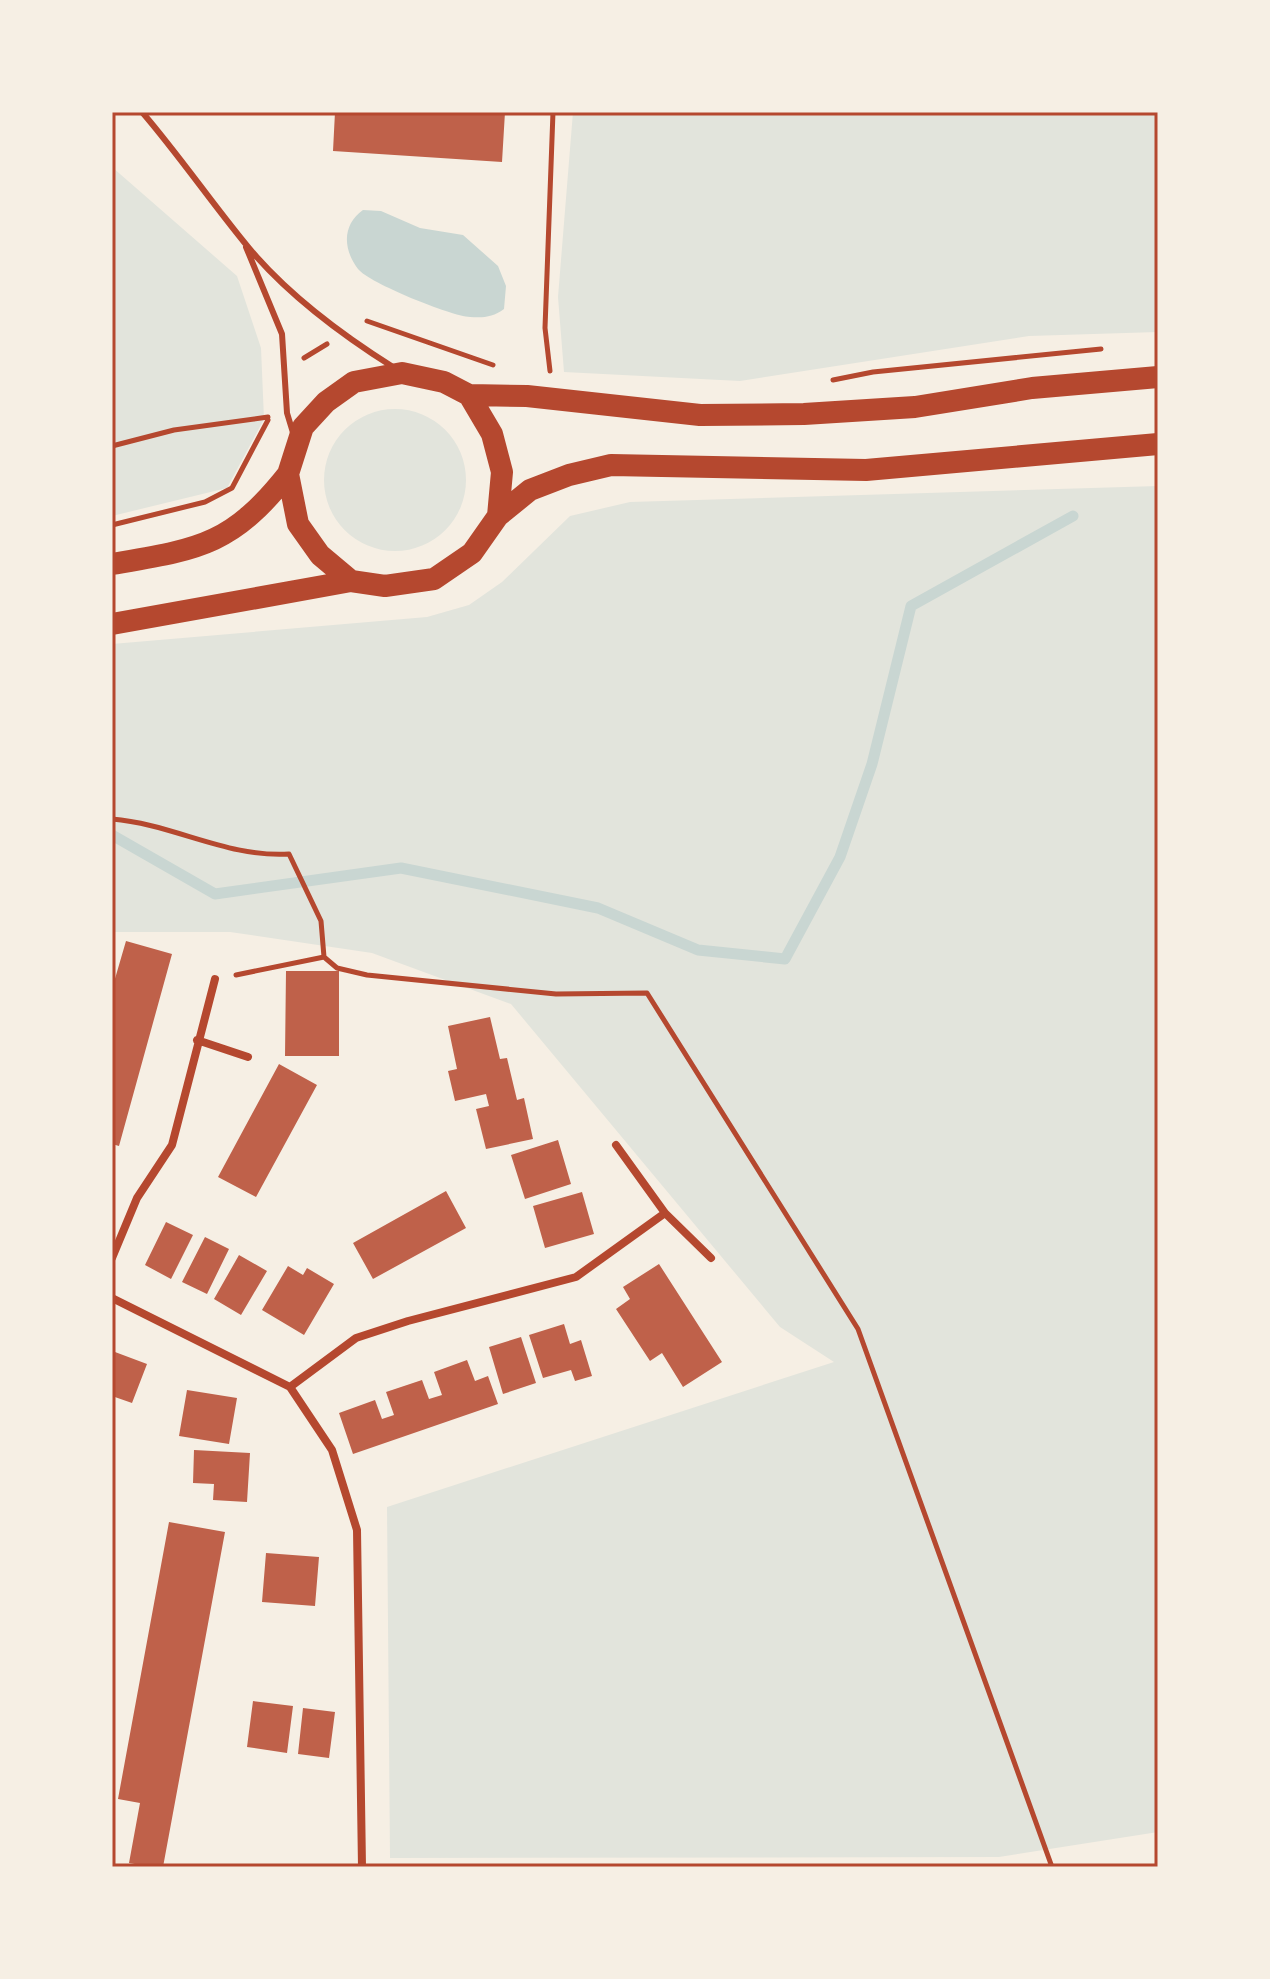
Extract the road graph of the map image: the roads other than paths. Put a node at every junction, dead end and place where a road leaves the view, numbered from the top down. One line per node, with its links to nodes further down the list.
1 (142, 112): 2 (lane)
2 (245, 244): 3 (lane); 7 (lane)
3 (402, 373): 5 (highway); 7 (highway)
4 (1158, 377): 5 (highway)
5 (469, 395): 9 (highway)
6 (1158, 444): 9 (highway)
7 (296, 445): 8 (highway)
8 (288, 474): 10 (highway); 11 (highway)
9 (498, 516): 11 (highway)
10 (112, 564)
11 (351, 581): 12 (highway)
12 (112, 624)
13 (215, 979): 14 (street)
14 (197, 1040): 15 (street); 18 (street)
15 (248, 1057)
16 (616, 1145): 17 (street)
17 (665, 1213): 19 (street); 21 (street)
18 (112, 1258)
19 (711, 1258)
20 (112, 1298): 21 (street)
21 (290, 1387): 22 (street)
22 (362, 1867)

